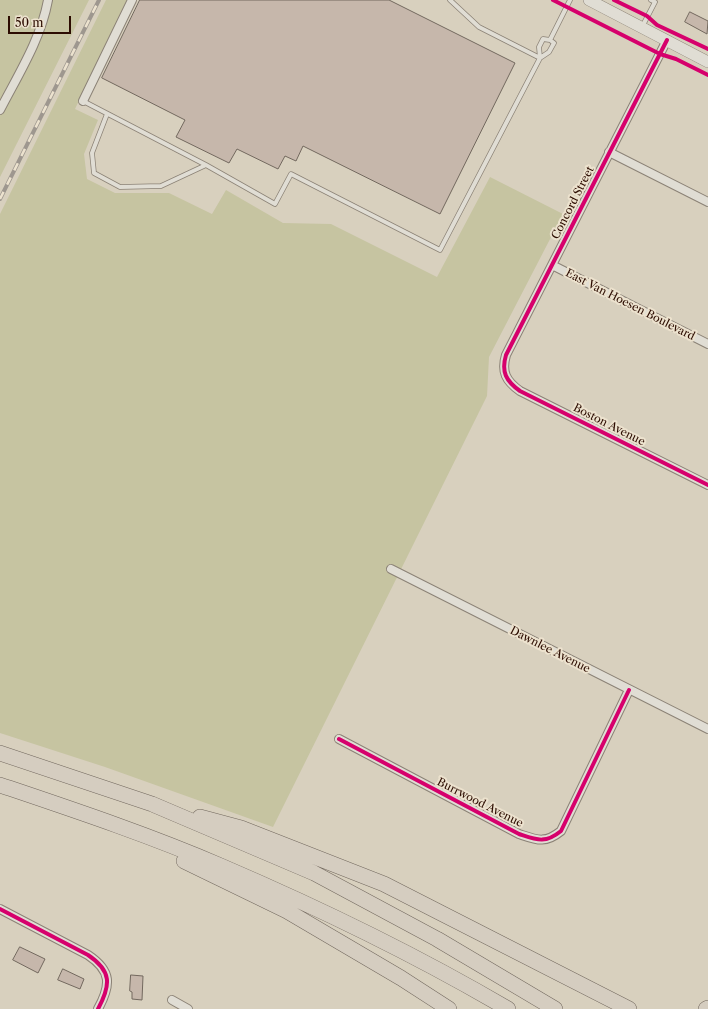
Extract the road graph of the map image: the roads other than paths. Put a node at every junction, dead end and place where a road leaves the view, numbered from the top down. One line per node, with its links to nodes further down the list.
1 (48, 0): 13 (street)
2 (132, 0): 12 (street)
3 (450, 0): 10 (lane)
4 (570, 0): 8 (lane)
5 (589, 0): 7 (street)
6 (651, 0): 7 (lane)
7 (641, 27): 9 (street)
8 (550, 40): 10 (lane); 10 (lane)
9 (667, 40): 11 (street); 15 (street, Concord Street)
10 (540, 58): 16 (lane)
11 (708, 62)
12 (82, 101): 14 (lane)
13 (0, 110)
14 (107, 114): 16 (lane); 16 (lane)
15 (609, 152): 17 (street); 18 (street, Concord Street)
16 (206, 165)
17 (708, 202)
18 (552, 265): 19 (street, East Van Hoesen Boulevard); 20 (street, Concord Street)
19 (708, 344)
20 (505, 377): 21 (street, Boston Avenue)
21 (708, 485)
22 (391, 569): 23 (street, Dawnlee Avenue)
23 (629, 690): 24 (street, Dawnlee Avenue); 25 (street, Burrwood Avenue)
24 (708, 729)
25 (339, 739)
26 (0, 753): 28 (highway)
27 (0, 785): 29 (highway)
28 (152, 804): 32 (highway); 37 (highway)
29 (90, 816): 35 (highway); 36 (highway)
30 (0, 909): 33 (street)
31 (172, 1000): 34 (street)
32 (629, 1008)
33 (98, 1009)
34 (188, 1009)
35 (449, 1009)
36 (508, 1009)
37 (555, 1009)

